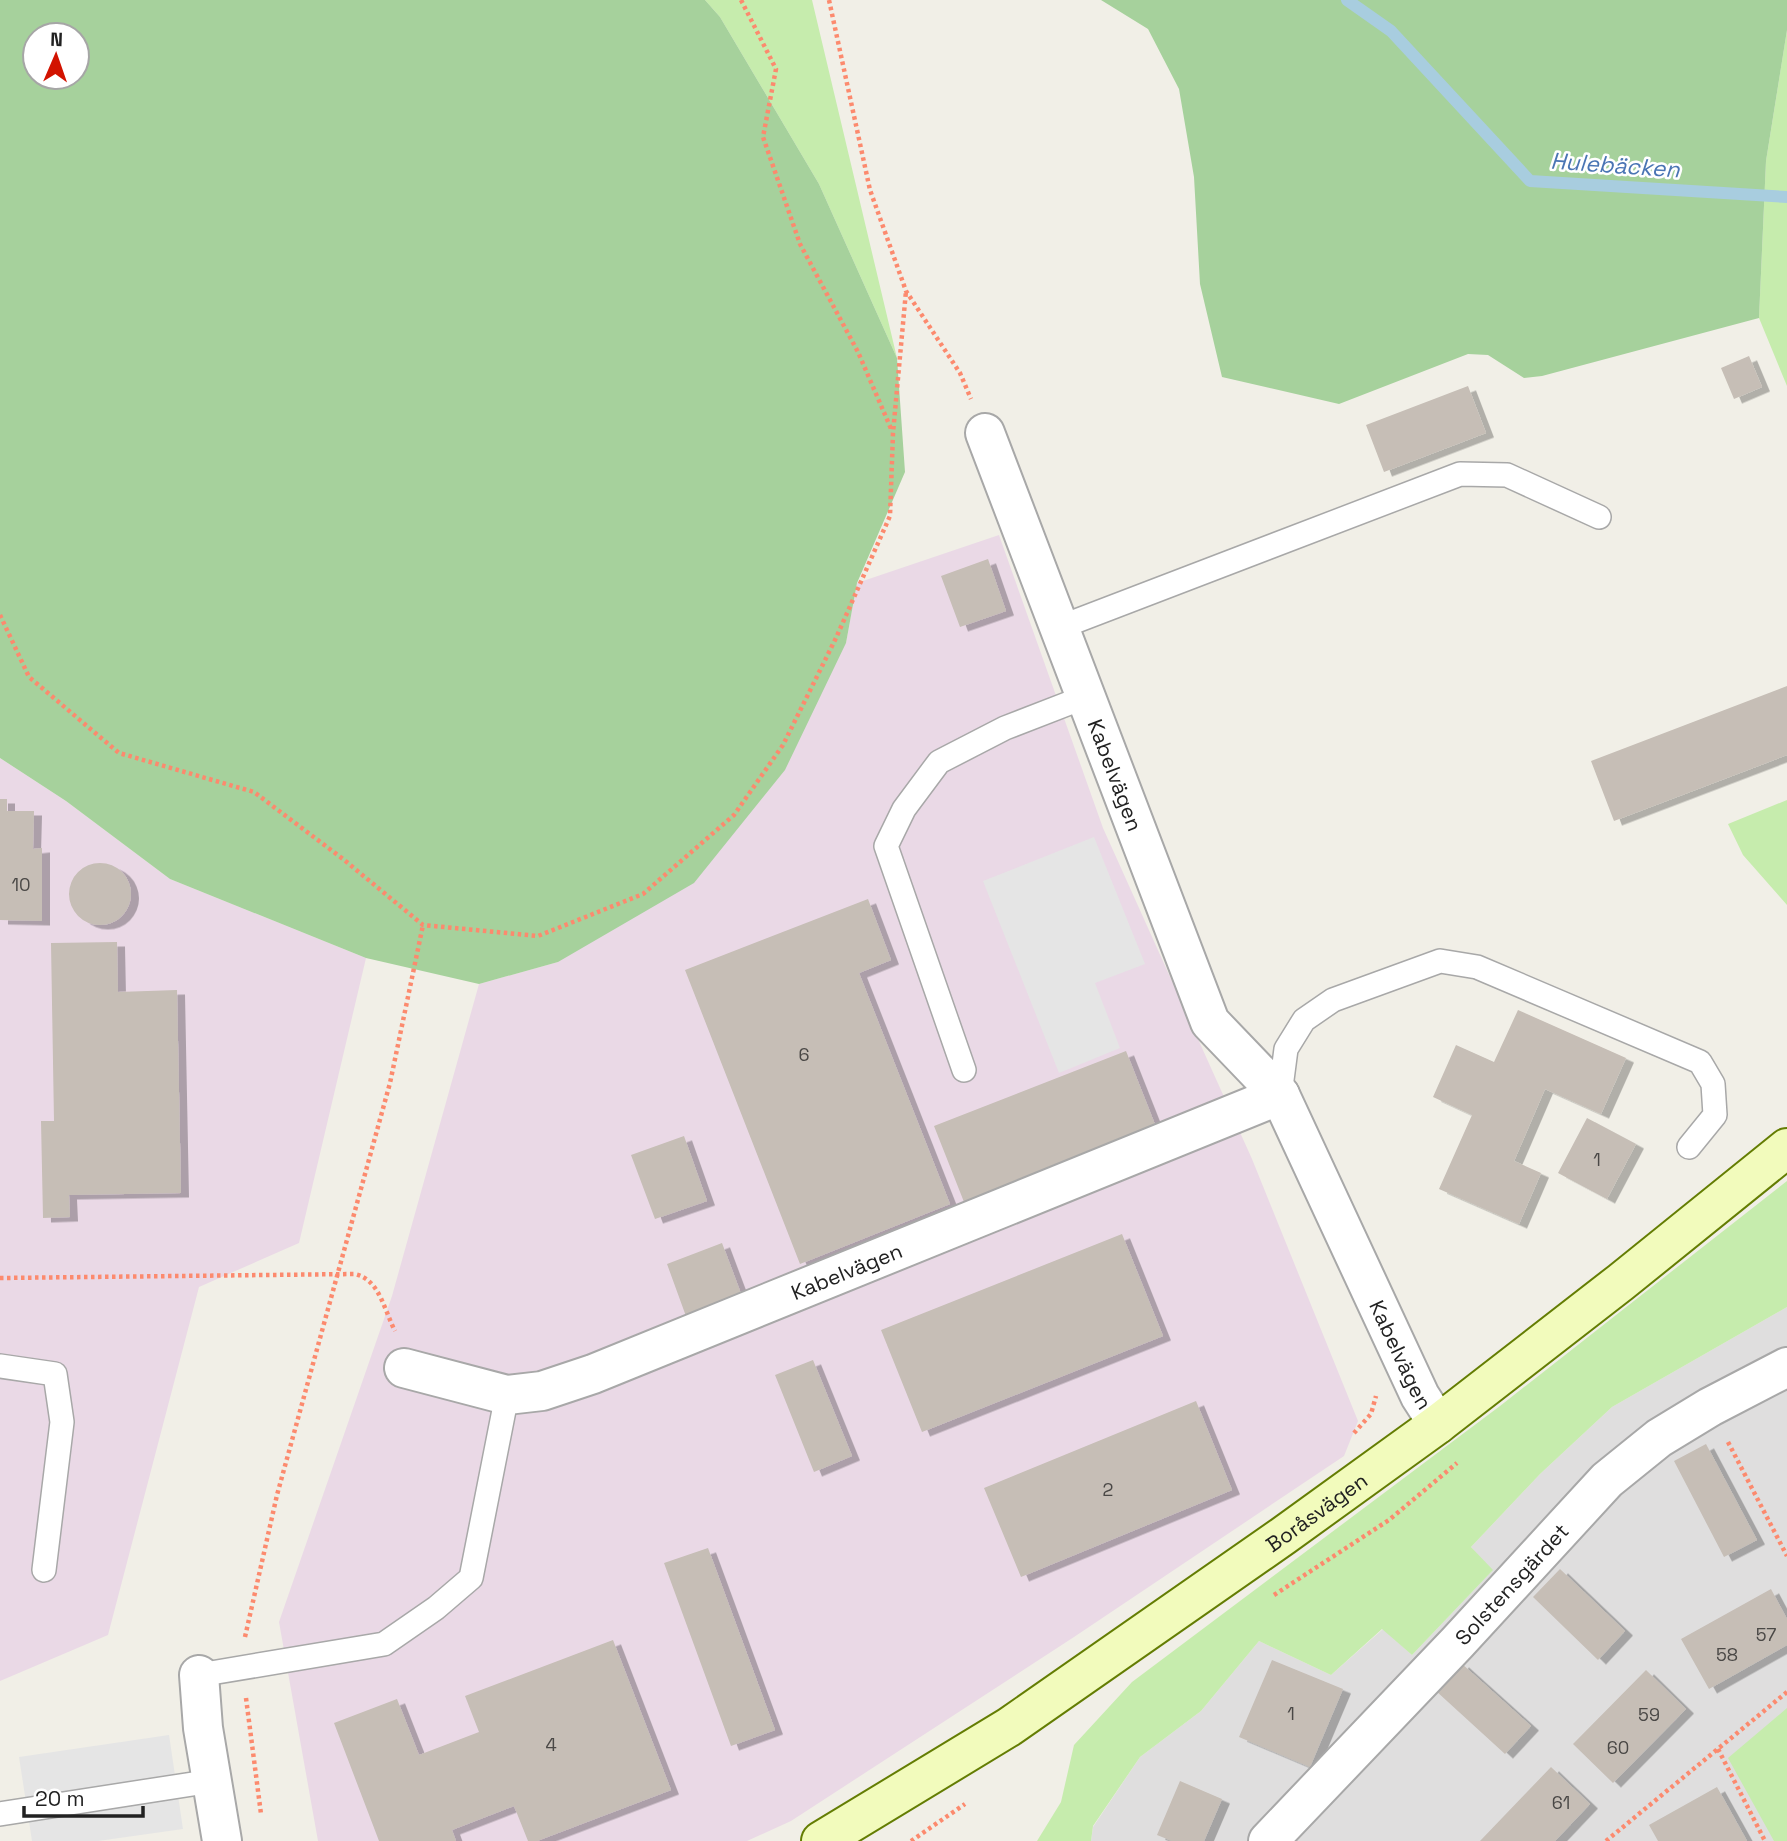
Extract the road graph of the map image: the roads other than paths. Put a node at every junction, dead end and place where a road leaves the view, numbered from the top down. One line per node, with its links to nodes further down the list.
1 (985, 433): 3 (street, Kabelvägen)
2 (1599, 517): 3 (lane)
3 (1058, 628): 4 (street, Kabelvägen)
4 (1085, 697): 5 (lane); 6 (street, Kabelvägen)
5 (964, 1070)
6 (1280, 1094): 7 (lane); 12 (street, Kabelvägen); 13 (street, Kabelvägen)
7 (1689, 1147)
8 (1787, 1148): 13 (street, Boråsvägen)
9 (0, 1366): 14 (lane)
10 (1787, 1367): 20 (street, Solstensgärdet)
11 (404, 1368): 12 (street, Kabelvägen)
12 (507, 1395): 15 (lane)
13 (1438, 1424): 19 (street, Boråsvägen)
14 (44, 1570)
15 (199, 1675): 16 (street)
16 (212, 1781): 17 (lane); 18 (street)
17 (0, 1814)
18 (222, 1841)
19 (821, 1841)
20 (1268, 1841)

